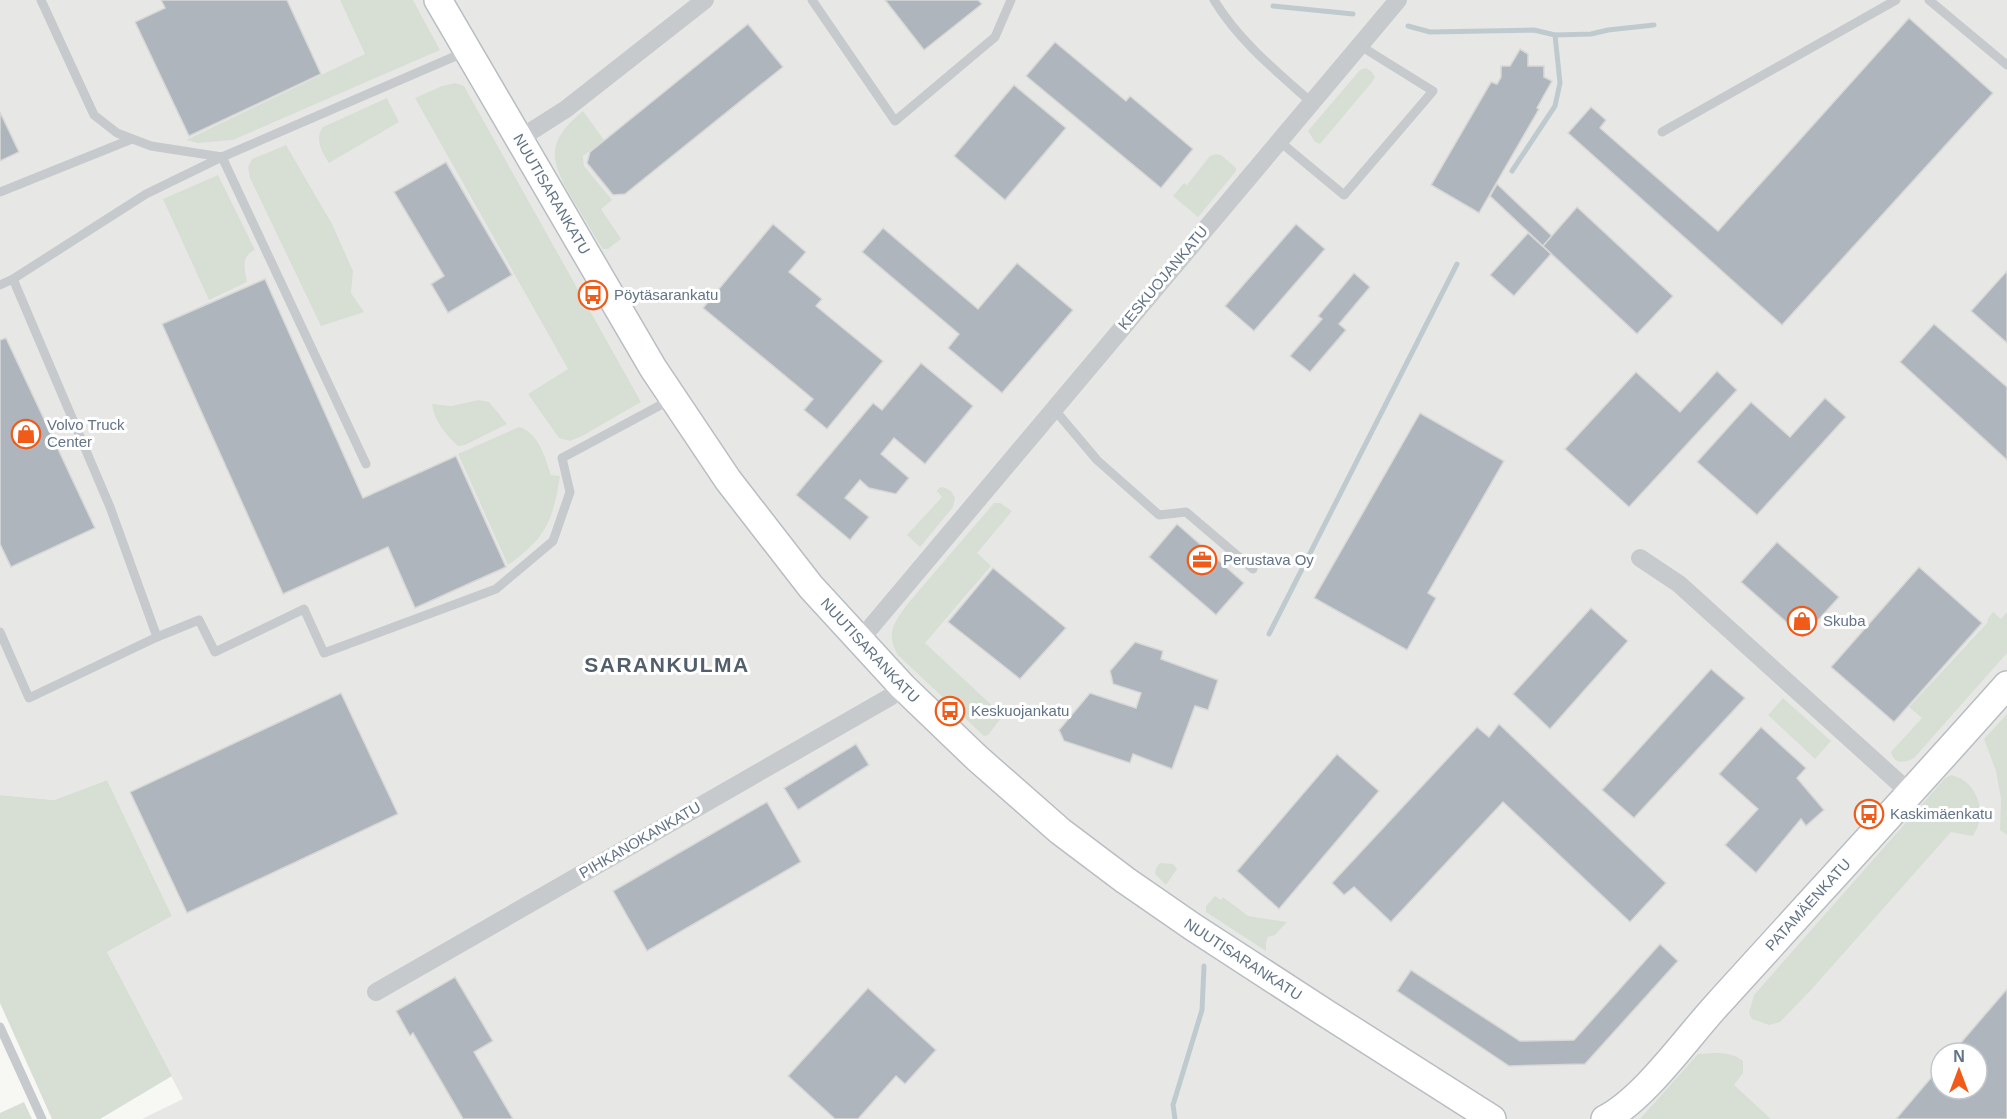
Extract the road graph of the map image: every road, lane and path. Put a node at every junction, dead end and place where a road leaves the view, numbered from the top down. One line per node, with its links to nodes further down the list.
1 (41, 0): 15 (lane)
2 (438, 0): 11 (main road, NUUTISARANKATU)
3 (705, 0): 16 (street)
4 (812, 0): 5 (lane)
5 (1011, 0)
6 (1214, 0): 13 (lane)
7 (1398, 0): 10 (street, KESKUOJANKATU)
8 (1896, 0): 14 (lane)
9 (1929, 0): 12 (lane)
10 (1359, 45): 13 (street, KESKUOJANKATU); 17 (lane)
11 (467, 51): 16 (main road, NUUTISARANKATU); 18 (lane)
12 (2007, 65)
13 (1311, 102): 17 (street, KESKUOJANKATU)
14 (1662, 132)
15 (132, 139): 18 (lane); 19 (lane)
16 (519, 139): 22 (main road, NUUTISARANKATU)
17 (1279, 141): 23 (street, KESKUOJANKATU)
18 (222, 157): 20 (lane); 24 (lane)
19 (0, 192)
20 (13, 279): 21 (lane); 28 (lane)
21 (0, 285)
22 (673, 398): 28 (lane); 29 (main road, NUUTISARANKATU)
23 (1054, 409): 26 (lane); 29 (street, KESKUOJANKATU)
24 (366, 464)
25 (1640, 558): 32 (street)
26 (1253, 569)
27 (0, 632): 28 (lane)
28 (157, 637)
29 (860, 640): 31 (main road, NUUTISARANKATU)
30 (2007, 685): 32 (main road, PATAMÄENKATU)
31 (902, 686): 33 (street, PIHKANOKANKATU); 36 (main road, NUUTISARANKATU)
32 (1909, 792): 37 (main road, PATAMÄENKATU)
33 (376, 992)
34 (0, 1028): 35 (lane)
35 (42, 1119)
36 (1492, 1119)
37 (1605, 1119)

